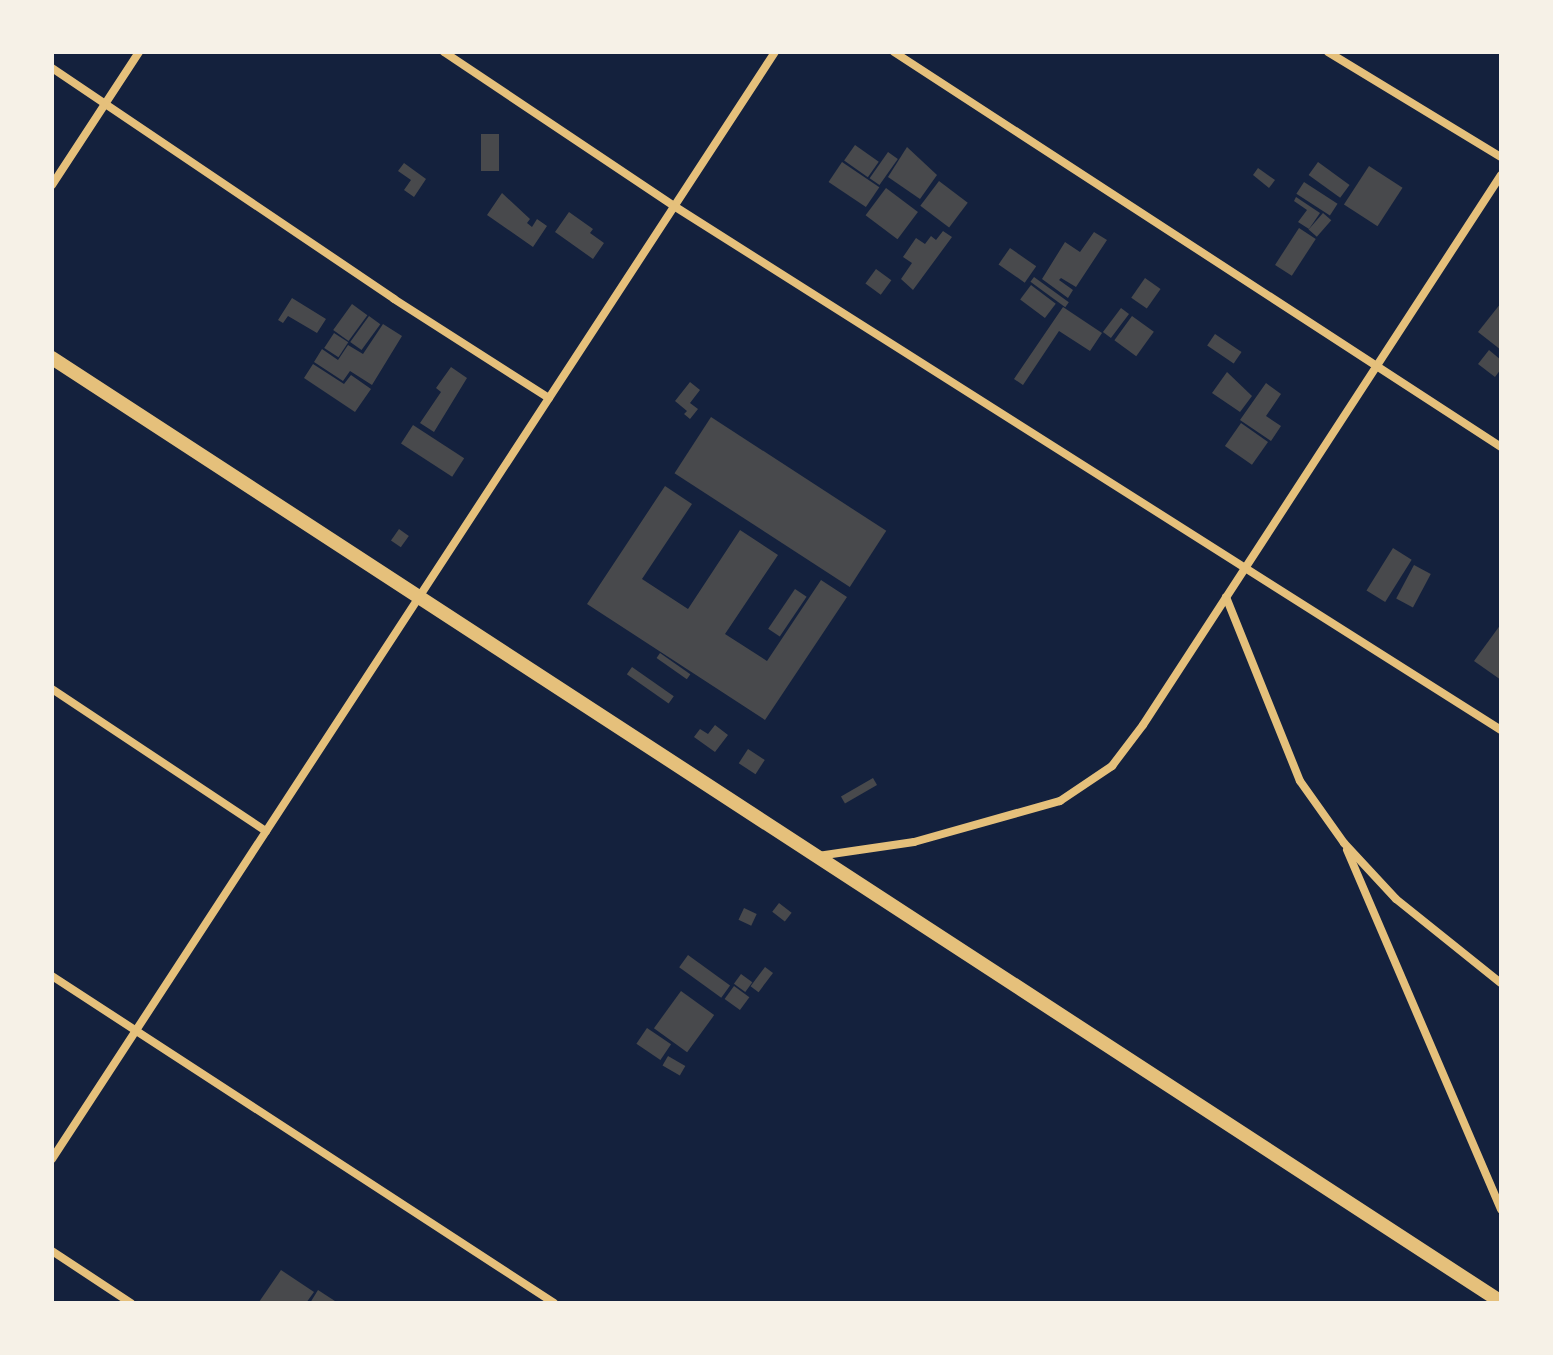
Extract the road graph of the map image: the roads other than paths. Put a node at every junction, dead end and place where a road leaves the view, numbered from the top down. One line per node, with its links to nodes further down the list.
1 (139, 52): 7 (street)
2 (444, 52): 11 (street)
3 (775, 52): 11 (street)
4 (894, 52): 13 (street)
5 (1328, 52): 8 (street)
6 (52, 68): 7 (street)
7 (107, 102): 10 (street); 14 (street)
8 (1501, 157)
9 (1501, 175): 13 (street)
10 (52, 185)
11 (674, 206): 14 (street); 16 (street)
12 (52, 358): 17 (street)
13 (1377, 365): 15 (street); 16 (street)
14 (549, 398): 17 (street)
15 (1501, 447)
16 (1246, 566): 18 (street); 20 (street)
17 (419, 597): 21 (street); 23 (street)
18 (1226, 597): 22 (street); 23 (street)
19 (52, 689): 21 (street)
20 (1501, 730)
21 (266, 831): 26 (street)
22 (1344, 843): 25 (street); 28 (street)
23 (817, 856): 30 (street)
24 (52, 976): 26 (street)
25 (1501, 983)
26 (136, 1031): 27 (street); 32 (street)
27 (52, 1159)
28 (1501, 1209)
29 (52, 1251): 31 (street)
30 (1501, 1302)
31 (131, 1303)
32 (554, 1303)

